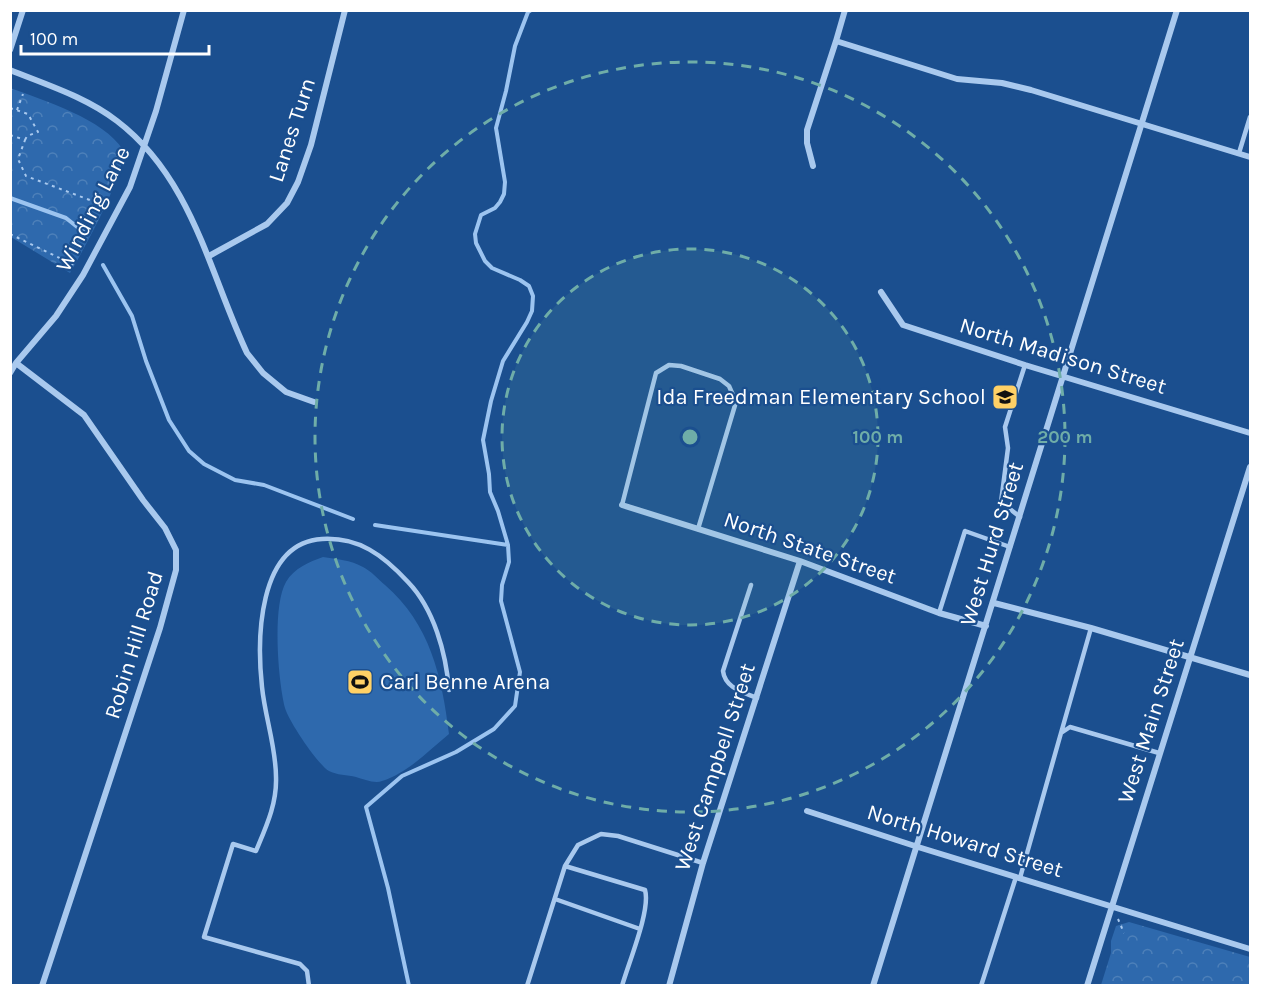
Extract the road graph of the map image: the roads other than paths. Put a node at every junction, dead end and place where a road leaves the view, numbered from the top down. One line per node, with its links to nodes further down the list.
1 (22, 10): 7 (street)
2 (184, 10): 11 (street, Winding Lane)
3 (345, 10): 15 (street, Lanes Turn)
4 (845, 10): 6 (street)
5 (1177, 10): 10 (street, West Hurd Street)
6 (836, 41): 10 (street); 14 (street)
7 (10, 50)
8 (10, 70): 11 (street)
9 (1251, 117): 12 (lane)
10 (1141, 124): 12 (street); 20 (street, West Hurd Street)
11 (145, 146): 15 (street); 17 (street, Winding Lane)
12 (1239, 153): 13 (street)
13 (1251, 156)
14 (813, 166)
15 (209, 256): 21 (street)
16 (881, 292): 18 (street, North Madison Street)
17 (16, 363): 19 (street, Winding Lane); 49 (street, Robin Hill Road)
18 (1025, 365): 20 (street, North Madison Street); 25 (lane)
19 (10, 373)
20 (1062, 376): 22 (street, North Madison Street); 25 (street, West Hurd Street)
21 (314, 402)
22 (1251, 433)
23 (1251, 467): 34 (street, West Main Street)
24 (622, 505): 26 (street, North State Street); 26 (lane)
25 (1020, 516): 27 (street, West Hurd Street)
26 (698, 529): 28 (street, North State Street)
27 (1010, 547): 30 (street, West Hurd Street); 31 (lane)
28 (800, 561): 31 (street, North State Street); 37 (street, West Campbell Street)
29 (751, 585): 37 (lane)
30 (994, 603): 32 (street, West Hurd Street); 33 (street)
31 (939, 613): 32 (street, North State Street)
32 (986, 626): 41 (street, West Hurd Street)
33 (1091, 628): 34 (street); 38 (lane)
34 (1191, 656): 35 (street); 39 (street, West Main Street)
35 (1251, 675)
36 (449, 690): 50 (lane)
37 (757, 698): 42 (street, West Campbell Street)
38 (1061, 733): 39 (lane); 44 (lane)
39 (1160, 753): 46 (street, West Main Street)
40 (807, 811): 41 (street, North Howard Street)
41 (918, 847): 44 (street, North Howard Street); 54 (street, West Hurd Street)
42 (703, 863): 43 (lane); 53 (street, West Campbell Street)
43 (565, 866): 45 (lane); 47 (lane)
44 (1018, 877): 46 (street, North Howard Street); 55 (lane)
45 (555, 899): 47 (lane); 51 (lane)
46 (1112, 906): 48 (street, North Howard Street); 56 (street, West Main Street)
47 (640, 929): 52 (lane)
48 (1251, 949)
49 (42, 986)
50 (309, 986)
51 (527, 986)
52 (621, 986)
53 (669, 986)
54 (873, 986)
55 (981, 986)
56 (1088, 986)

